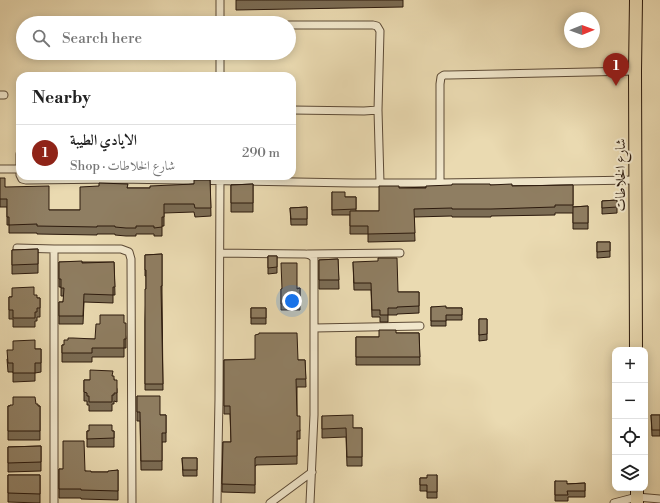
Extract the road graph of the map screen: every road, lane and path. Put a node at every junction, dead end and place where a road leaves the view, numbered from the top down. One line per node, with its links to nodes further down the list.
1 (220, 0): 3 (street)
2 (636, 0): 6 (main road, شارع الخلاطات)
3 (220, 16)
4 (296, 25): 9 (street)
5 (220, 60): 7 (street)
6 (636, 71): 14 (main road, شارع الخلاطات); 16 (street)
7 (220, 72)
8 (296, 110): 9 (street)
9 (378, 110): 15 (street)
10 (0, 169): 11 (street)
11 (16, 169)
12 (220, 180): 20 (street)
13 (273, 180): 15 (street)
14 (636, 180): 16 (street); 24 (main road, شارع الخلاطات)
15 (380, 183): 16 (street)
16 (440, 183)
17 (17, 248): 18 (street)
18 (54, 249): 28 (street); 29 (street)
19 (400, 252): 21 (street)
20 (220, 253): 21 (street); 30 (street)
21 (305, 254): 23 (street)
22 (420, 326): 23 (street)
23 (315, 328): 25 (street)
24 (636, 347)
25 (312, 472): 31 (street); 32 (street)
26 (637, 496): 27 (street); 33 (street)
27 (660, 499)
28 (54, 503)
29 (132, 503)
30 (217, 503)
31 (270, 503)
32 (310, 503)
33 (614, 503)

